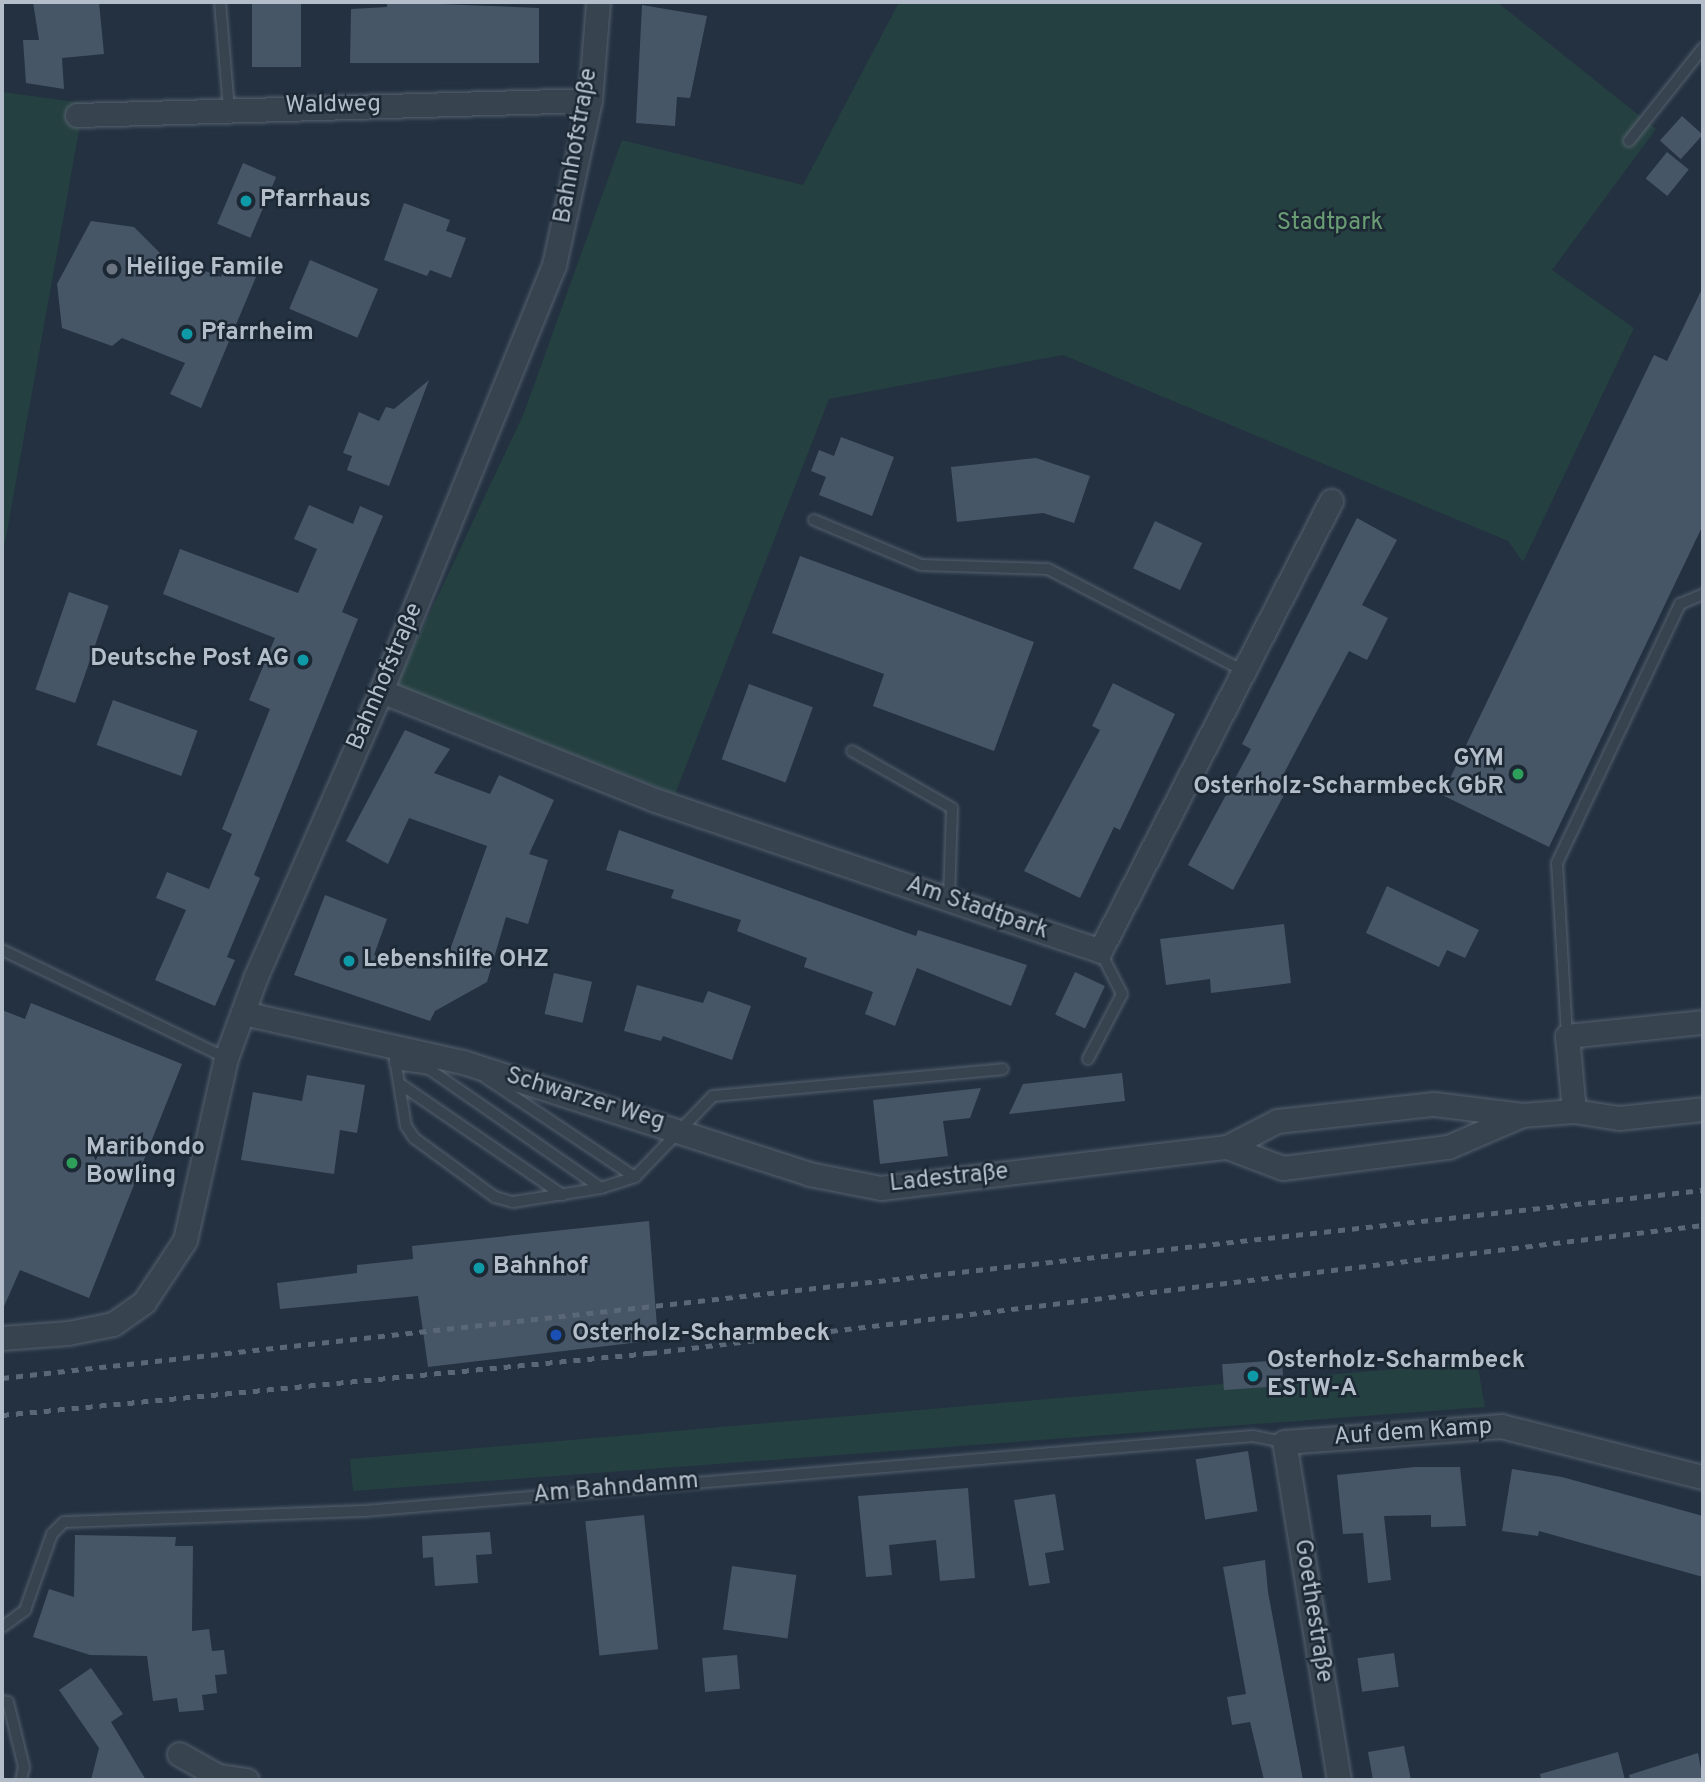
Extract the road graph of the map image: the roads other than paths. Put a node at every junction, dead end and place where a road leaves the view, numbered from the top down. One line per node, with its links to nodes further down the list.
1 (220, 2): 5 (lane)
2 (598, 2): 4 (street, Bahnhofstraße)
3 (1703, 48): 7 (lane)
4 (590, 100): 5 (street, Waldweg); 12 (street, Bahnhofstraße)
5 (229, 109): 6 (street, Waldweg)
6 (77, 115)
7 (1629, 141)
8 (1331, 501): 11 (street)
9 (814, 520): 11 (lane)
10 (1703, 594): 19 (lane)
11 (1244, 671): 16 (street)
12 (381, 691): 14 (street, Am Stadtpark); 17 (street, Bahnhofstraße)
13 (852, 751): 14 (lane)
14 (949, 900): 16 (street, Am Stadtpark)
15 (2, 950): 21 (lane)
16 (1100, 951): 22 (lane)
17 (243, 1013): 20 (street, Schwarzer Weg); 21 (street, Bahnhofstraße)
18 (1703, 1022): 19 (street)
19 (1567, 1036): 27 (street)
20 (394, 1056): 23 (street, Schwarzer Weg); 25 (lane); 32 (lane)
21 (226, 1058): 34 (street, Bahnhofstraße)
22 (1088, 1059)
23 (463, 1062): 29 (street, Schwarzer Weg); 31 (lane)
24 (1003, 1069): 29 (lane, Schwarzer Weg)
25 (400, 1084): 33 (lane); 33 (lane)
26 (1703, 1109): 27 (street, Ladestraße)
27 (1574, 1111): 28 (street, Ladestraße)
28 (1522, 1115): 30 (street, Ladestraße); 30 (street, Ladestraße)
29 (678, 1129): 30 (street, Ladestraße); 31 (lane)
30 (1227, 1147)
31 (635, 1177): 32 (lane)
32 (601, 1188): 33 (lane)
33 (563, 1195)
34 (2, 1338)
35 (1284, 1442): 36 (street, Auf dem Kamp); 37 (lane, Am Bahndamm); 42 (street, Goethestraße)
36 (1703, 1477)
37 (5, 1624)
38 (2, 1701): 40 (lane)
39 (179, 1754): 41 (street)
40 (21, 1780)
41 (247, 1780)
42 (1339, 1780)

